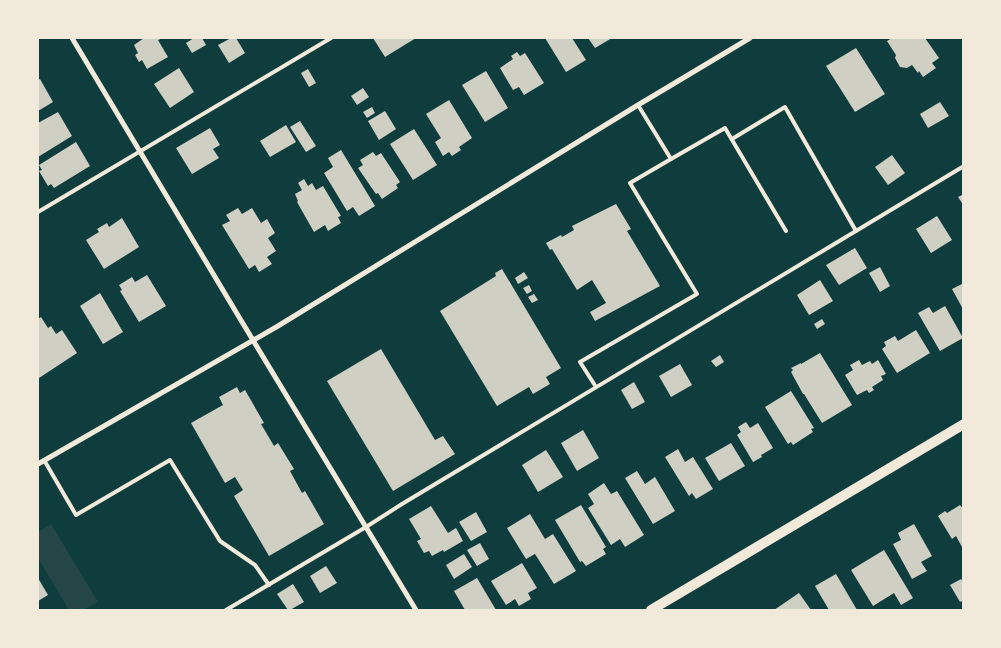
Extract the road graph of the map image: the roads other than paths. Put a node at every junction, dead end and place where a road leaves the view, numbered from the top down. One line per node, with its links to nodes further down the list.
1 (72, 38): 6 (street)
2 (331, 38): 6 (lane)
3 (750, 38): 4 (street)
4 (638, 105): 7 (lane); 12 (street)
5 (732, 139): 7 (lane); 10 (lane); 11 (lane)
6 (140, 150): 9 (lane); 12 (street)
7 (671, 159): 13 (lane)
8 (964, 166): 11 (lane)
9 (38, 212)
10 (786, 231)
11 (856, 231): 13 (lane)
12 (254, 340): 15 (street); 17 (street)
13 (596, 387): 17 (lane)
14 (964, 424): 21 (main road)
15 (44, 460): 16 (street); 18 (lane)
16 (38, 464)
17 (366, 527): 18 (lane); 20 (street)
18 (269, 585): 19 (lane)
19 (226, 610)
20 (416, 610)
21 (651, 610)

